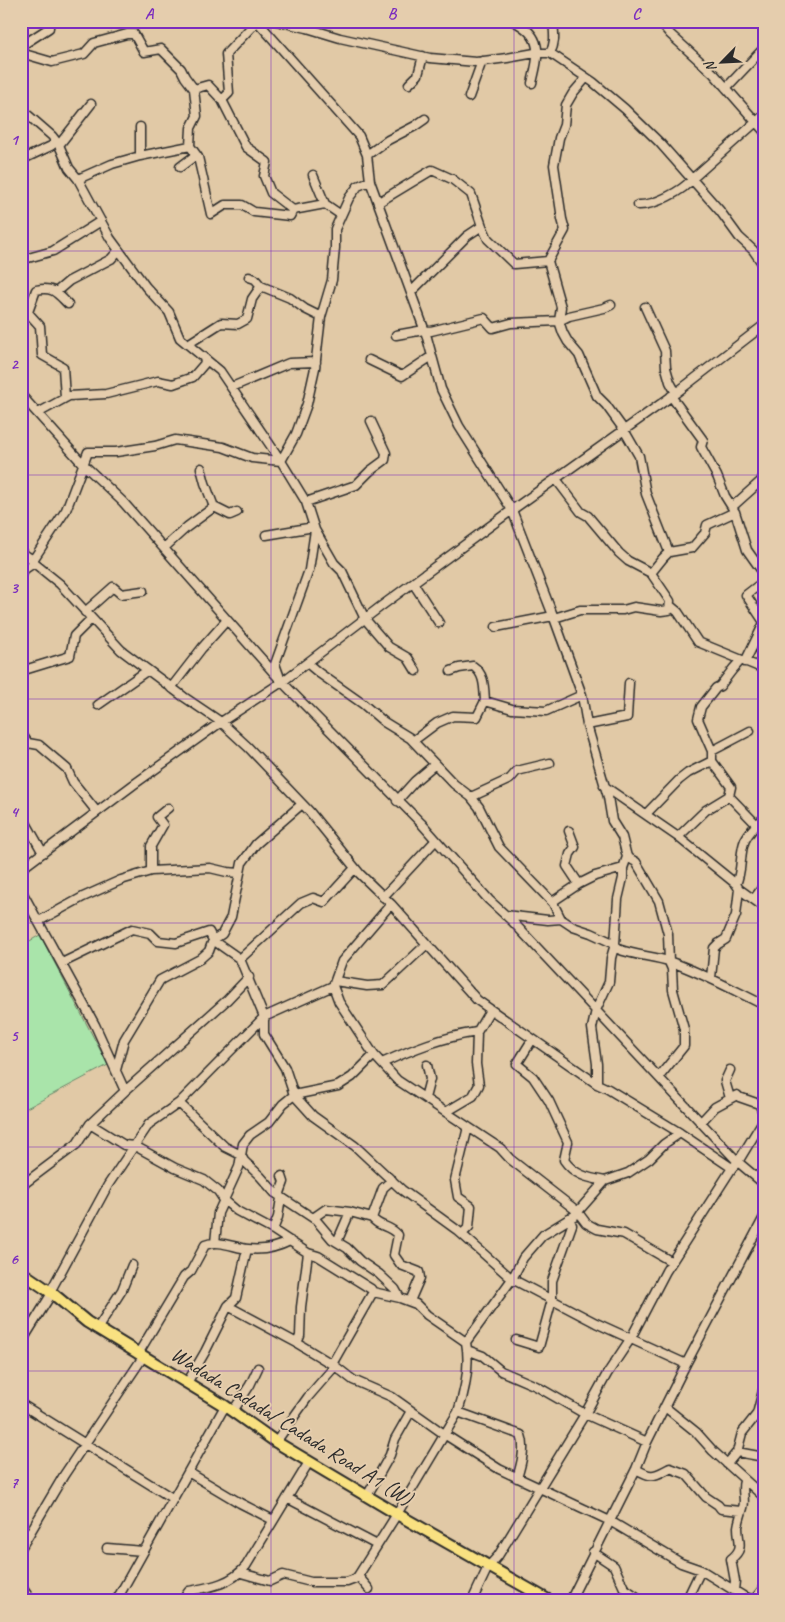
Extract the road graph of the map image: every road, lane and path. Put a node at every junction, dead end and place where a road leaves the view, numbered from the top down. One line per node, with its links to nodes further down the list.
1 (49, 21): 10 (street)
2 (257, 21): 23 (street); 34 (street)
3 (276, 21): 8 (street)
4 (513, 21): 13 (street)
5 (554, 21): 14 (street)
6 (659, 21): 20 (street)
7 (757, 21): 9 (street)
8 (308, 25): 15 (street)
9 (764, 27)
10 (21, 46)
11 (764, 48): 20 (street)
12 (21, 53): 21 (street)
13 (538, 53): 14 (street); 16 (street); 18 (street)
14 (550, 53): 17 (street)
15 (423, 56): 16 (street); 19 (street)
16 (482, 61): 22 (street)
17 (586, 78): 39 (street); 51 (street)
18 (532, 83)
19 (408, 84)
20 (726, 88): 28 (street)
21 (194, 89): 23 (street); 32 (street)
22 (469, 97)
23 (222, 100): 45 (street)
24 (91, 104): 31 (street)
25 (21, 109): 31 (street)
26 (764, 115): 28 (street)
27 (425, 119): 34 (street)
28 (757, 122): 30 (street); 39 (street)
29 (140, 127): 35 (street)
30 (764, 131)
31 (57, 144): 36 (street); 40 (street)
32 (190, 146): 33 (street); 35 (street)
33 (196, 155): 37 (street); 45 (street)
34 (367, 155): 41 (street)
35 (140, 156): 40 (street)
36 (21, 160)
37 (180, 167)
38 (313, 175): 43 (street)
39 (692, 178): 44 (street); 52 (street)
40 (78, 179): 47 (street)
41 (370, 181): 42 (street); 46 (street)
42 (379, 202): 48 (street); 56 (street)
43 (325, 204): 45 (street); 46 (street)
44 (638, 205)
45 (294, 210)
46 (341, 215): 62 (street)
47 (101, 221): 49 (street); 50 (street)
48 (482, 226): 51 (street); 56 (street)
49 (120, 250): 55 (street); 67 (street)
50 (21, 260)
51 (548, 261): 63 (street)
52 (764, 266)
53 (249, 277): 54 (street)
54 (261, 286): 62 (street); 67 (street)
55 (56, 292): 57 (street); 61 (street)
56 (411, 292): 65 (street)
57 (68, 304)
58 (611, 304): 63 (street)
59 (21, 305): 61 (street)
60 (645, 307): 73 (street)
61 (28, 312): 75 (street)
62 (321, 317): 71 (street)
63 (559, 321): 65 (street); 78 (street)
64 (764, 325): 73 (street)
65 (425, 330): 66 (street); 68 (street)
66 (396, 335)
67 (188, 344): 69 (street)
68 (432, 356): 70 (street); 87 (street)
69 (204, 357): 72 (street); 75 (street)
70 (369, 360)
71 (316, 362): 72 (street); 79 (street)
72 (232, 387): 79 (street)
73 (674, 394): 78 (street); 86 (street)
74 (21, 395): 76 (street)
75 (65, 398): 76 (street)
76 (38, 413): 80 (street)
77 (371, 421): 84 (street)
78 (624, 430): 83 (street); 93 (street)
79 (281, 461): 80 (street); 84 (street)
80 (83, 464): 91 (street); 94 (street)
81 (201, 468): 85 (street)
82 (764, 475): 86 (street)
83 (556, 479): 87 (street); 96 (street)
84 (306, 502): 89 (street)
85 (214, 507): 88 (street); 91 (street)
86 (733, 509): 93 (street); 97 (street)
87 (512, 510): 99 (street); 103 (street)
88 (237, 512)
89 (315, 529): 90 (street); 105 (street); 117 (street)
90 (266, 535)
91 (164, 548): 106 (street)
92 (21, 552): 94 (street)
93 (669, 552): 96 (street)
94 (34, 561): 95 (street); 102 (street)
95 (22, 570)
96 (651, 574): 101 (street)
97 (764, 574)
98 (764, 581): 107 (street)
99 (413, 583): 105 (street); 108 (street)
100 (143, 591): 102 (street)
101 (669, 610): 103 (street); 110 (street)
102 (85, 612): 104 (street)
103 (553, 617): 109 (street); 120 (street)
104 (91, 619): 113 (street); 114 (street)
105 (365, 619): 111 (street); 115 (street)
106 (227, 620): 117 (street); 119 (street)
107 (764, 622): 110 (street)
108 (440, 623)
109 (496, 626)
110 (743, 661): 112 (street); 129 (street)
111 (307, 663): 117 (street); 127 (street)
112 (764, 669)
113 (148, 670): 119 (street); 122 (street)
114 (21, 671)
115 (416, 671)
116 (451, 672): 121 (street)
117 (282, 682): 123 (street); 136 (street)
118 (629, 684): 124 (street)
119 (171, 688): 123 (street)
120 (582, 695): 121 (street); 124 (street)
121 (485, 701): 127 (street)
122 (98, 705)
123 (221, 722): 137 (street); 139 (street)
124 (587, 726): 133 (street)
125 (750, 731): 129 (street)
126 (21, 733): 128 (street)
127 (413, 741): 132 (street)
128 (24, 745): 139 (street)
129 (712, 751): 130 (street)
130 (712, 761): 134 (street); 141 (street)
131 (550, 762): 135 (street)
132 (434, 765): 135 (street); 136 (street)
133 (604, 786): 141 (street); 148 (street)
134 (729, 796): 143 (street); 145 (street)
135 (471, 797): 160 (street)
136 (397, 801): 146 (street)
137 (302, 804): 149 (street); 153 (street)
138 (168, 808): 152 (street)
139 (97, 812): 147 (street)
140 (21, 814): 147 (street)
141 (646, 814): 145 (street)
142 (764, 818): 143 (street)
143 (757, 825): 156 (street)
144 (569, 831): 154 (street)
145 (678, 837): 156 (street)
146 (436, 840): 158 (street); 163 (street)
147 (43, 853): 151 (street)
148 (627, 856): 150 (street); 170 (street)
149 (355, 868): 158 (street); 169 (street)
150 (623, 868): 154 (street); 168 (street)
151 (21, 869)
152 (151, 871): 153 (street); 165 (street)
153 (240, 873): 166 (street)
154 (579, 884): 160 (street)
155 (764, 885): 159 (street)
156 (738, 886): 159 (street); 173 (street)
157 (21, 890): 165 (street)
158 (383, 897): 161 (street)
159 (754, 899): 162 (street)
160 (552, 902): 164 (street)
161 (391, 904): 167 (street); 174 (street)
162 (764, 906)
163 (505, 915): 164 (street); 177 (street)
164 (561, 919): 168 (street)
165 (39, 920): 171 (street)
166 (212, 940): 169 (street); 171 (street); 184 (street)
167 (427, 944): 174 (street); 176 (street)
168 (615, 944): 170 (street); 177 (street)
169 (240, 959): 172 (street)
170 (669, 962): 173 (street); 186 (street)
171 (62, 963): 184 (street)
172 (249, 977): 178 (street); 188 (street)
173 (711, 978): 175 (street)
174 (334, 984): 178 (street); 181 (street)
175 (764, 1005)
176 (490, 1010): 179 (street); 180 (street)
177 (596, 1010): 186 (street); 187 (street)
178 (264, 1017): 189 (street); 192 (street)
179 (477, 1032): 182 (street); 193 (street)
180 (532, 1040): 187 (street); 206 (street)
181 (374, 1055): 182 (street); 189 (street)
182 (382, 1063): 190 (street)
183 (428, 1066): 190 (street)
184 (116, 1070): 188 (street)
185 (730, 1070): 191 (street)
186 (659, 1078): 196 (street)
187 (597, 1084): 199 (street)
188 (125, 1091): 197 (street)
189 (294, 1095): 201 (street); 205 (street)
190 (424, 1098): 193 (street)
191 (730, 1098): 194 (street); 196 (street)
192 (179, 1103): 200 (street); 201 (street)
193 (446, 1112): 198 (street)
194 (764, 1114)
195 (764, 1118): 202 (street)
196 (701, 1122): 202 (street)
197 (90, 1124): 200 (street); 208 (street)
198 (468, 1127): 211 (street); 218 (street)
199 (680, 1133): 203 (street); 206 (street)
200 (135, 1146): 210 (street); 228 (street)
201 (240, 1155): 209 (street); 210 (street)
202 (738, 1162): 203 (street); 207 (street)
203 (732, 1168): 224 (street)
204 (282, 1176): 209 (street)
205 (392, 1180): 214 (street); 218 (street)
206 (605, 1181): 211 (street)
207 (764, 1184)
208 (21, 1186)
209 (282, 1198): 213 (street); 217 (street)
210 (224, 1200): 217 (street); 220 (street)
211 (576, 1211): 215 (street); 224 (street)
212 (350, 1212): 213 (street); 214 (street); 221 (street)
213 (313, 1218): 221 (street)
214 (372, 1218): 232 (street)
215 (569, 1218): 227 (street); 231 (street)
216 (764, 1218): 241 (street)
217 (273, 1230): 219 (street)
218 (462, 1234): 227 (street)
219 (290, 1241): 222 (street); 223 (street)
220 (215, 1242): 222 (street); 240 (street)
221 (337, 1242): 230 (street)
222 (247, 1249): 233 (street)
223 (308, 1253): 229 (street); 238 (street)
224 (672, 1262): 235 (street)
225 (132, 1265): 234 (street)
226 (21, 1272): 228 (main road, Wadada Cadada/ Cadada Road A1 (W))
227 (512, 1279): 231 (street); 239 (street)
228 (51, 1292): 234 (main road, Wadada Cadada/ Cadada Road A1 (W)); 237 (street)
229 (373, 1292): 230 (street); 242 (street)
230 (400, 1298): 232 (street)
231 (552, 1300): 235 (street); 236 (street)
232 (410, 1301): 239 (street)
233 (228, 1306): 238 (street); 244 (street)
234 (97, 1328): 240 (main road, Wadada Cadada/ Cadada Road A1 (W))
235 (631, 1338): 241 (street); 251 (street)
236 (516, 1340)
237 (21, 1343)
238 (297, 1343): 242 (street)
239 (467, 1346): 250 (street); 251 (street)
240 (141, 1355): 244 (main road, Wadada Cadada/ Cadada Road A1 (W)); 255 (street)
241 (686, 1364): 247 (street)
242 (334, 1365): 249 (street); 253 (street)
243 (258, 1368): 248 (street)
244 (186, 1383): 248 (main road, Wadada Cadada/ Cadada Road A1 (W))
245 (764, 1387): 256 (street)
246 (21, 1404): 255 (street)
247 (665, 1407): 254 (street); 259 (street)
248 (229, 1409): 253 (main road, Wadada Cadada/ Cadada Road A1 (W)); 261 (street)
249 (411, 1411): 252 (street); 265 (street)
250 (458, 1412): 252 (street); 262 (street)
251 (585, 1414): 254 (street); 264 (street)
252 (444, 1434): 262 (street); 270 (street)
253 (276, 1442): 258 (main road, Wadada Cadada/ Cadada Road A1 (W))
254 (647, 1442): 260 (street)
255 (86, 1443): 267 (street); 274 (street)
256 (737, 1452): 257 (street); 259 (street)
257 (764, 1457)
258 (309, 1462): 265 (main road, Wadada Cadada/ Cadada Road A1 (W)); 268 (street)
259 (728, 1464): 263 (street)
260 (636, 1469): 269 (street); 272 (street)
261 (188, 1472): 267 (street); 271 (street)
262 (516, 1478): 264 (street)
263 (744, 1481): 266 (street); 269 (street)
264 (540, 1487): 272 (street); 278 (street)
265 (367, 1496): 270 (main road, Wadada Cadada/ Cadada Road A1 (W))
266 (764, 1497)
267 (172, 1498): 276 (street)
268 (287, 1498): 271 (street); 273 (street)
269 (741, 1511): 285 (street)
270 (397, 1514): 273 (street); 278 (main road, Wadada Cadada/ Cadada Road A1 (W))
271 (273, 1520): 280 (street)
272 (610, 1521): 277 (street); 279 (street)
273 (377, 1545): 281 (street)
274 (21, 1548)
275 (106, 1548): 276 (street)
276 (144, 1551): 289 (street)
277 (593, 1552): 293 (street); 294 (street)
278 (488, 1567): 291 (street); 292 (main road, Wadada Cadada/ Cadada Road A1 (W))
279 (701, 1570): 285 (street); 295 (street)
280 (241, 1572): 281 (street); 290 (street)
281 (358, 1576): 284 (street)
282 (21, 1586): 288 (street)
283 (764, 1587): 287 (street)
284 (369, 1589)
285 (734, 1590): 286 (street)
286 (741, 1598): 287 (street)
287 (755, 1600)
288 (30, 1601)
289 (116, 1601)
290 (187, 1601)
291 (472, 1601)
292 (550, 1601)
293 (570, 1601)
294 (643, 1601)
295 (686, 1601)

